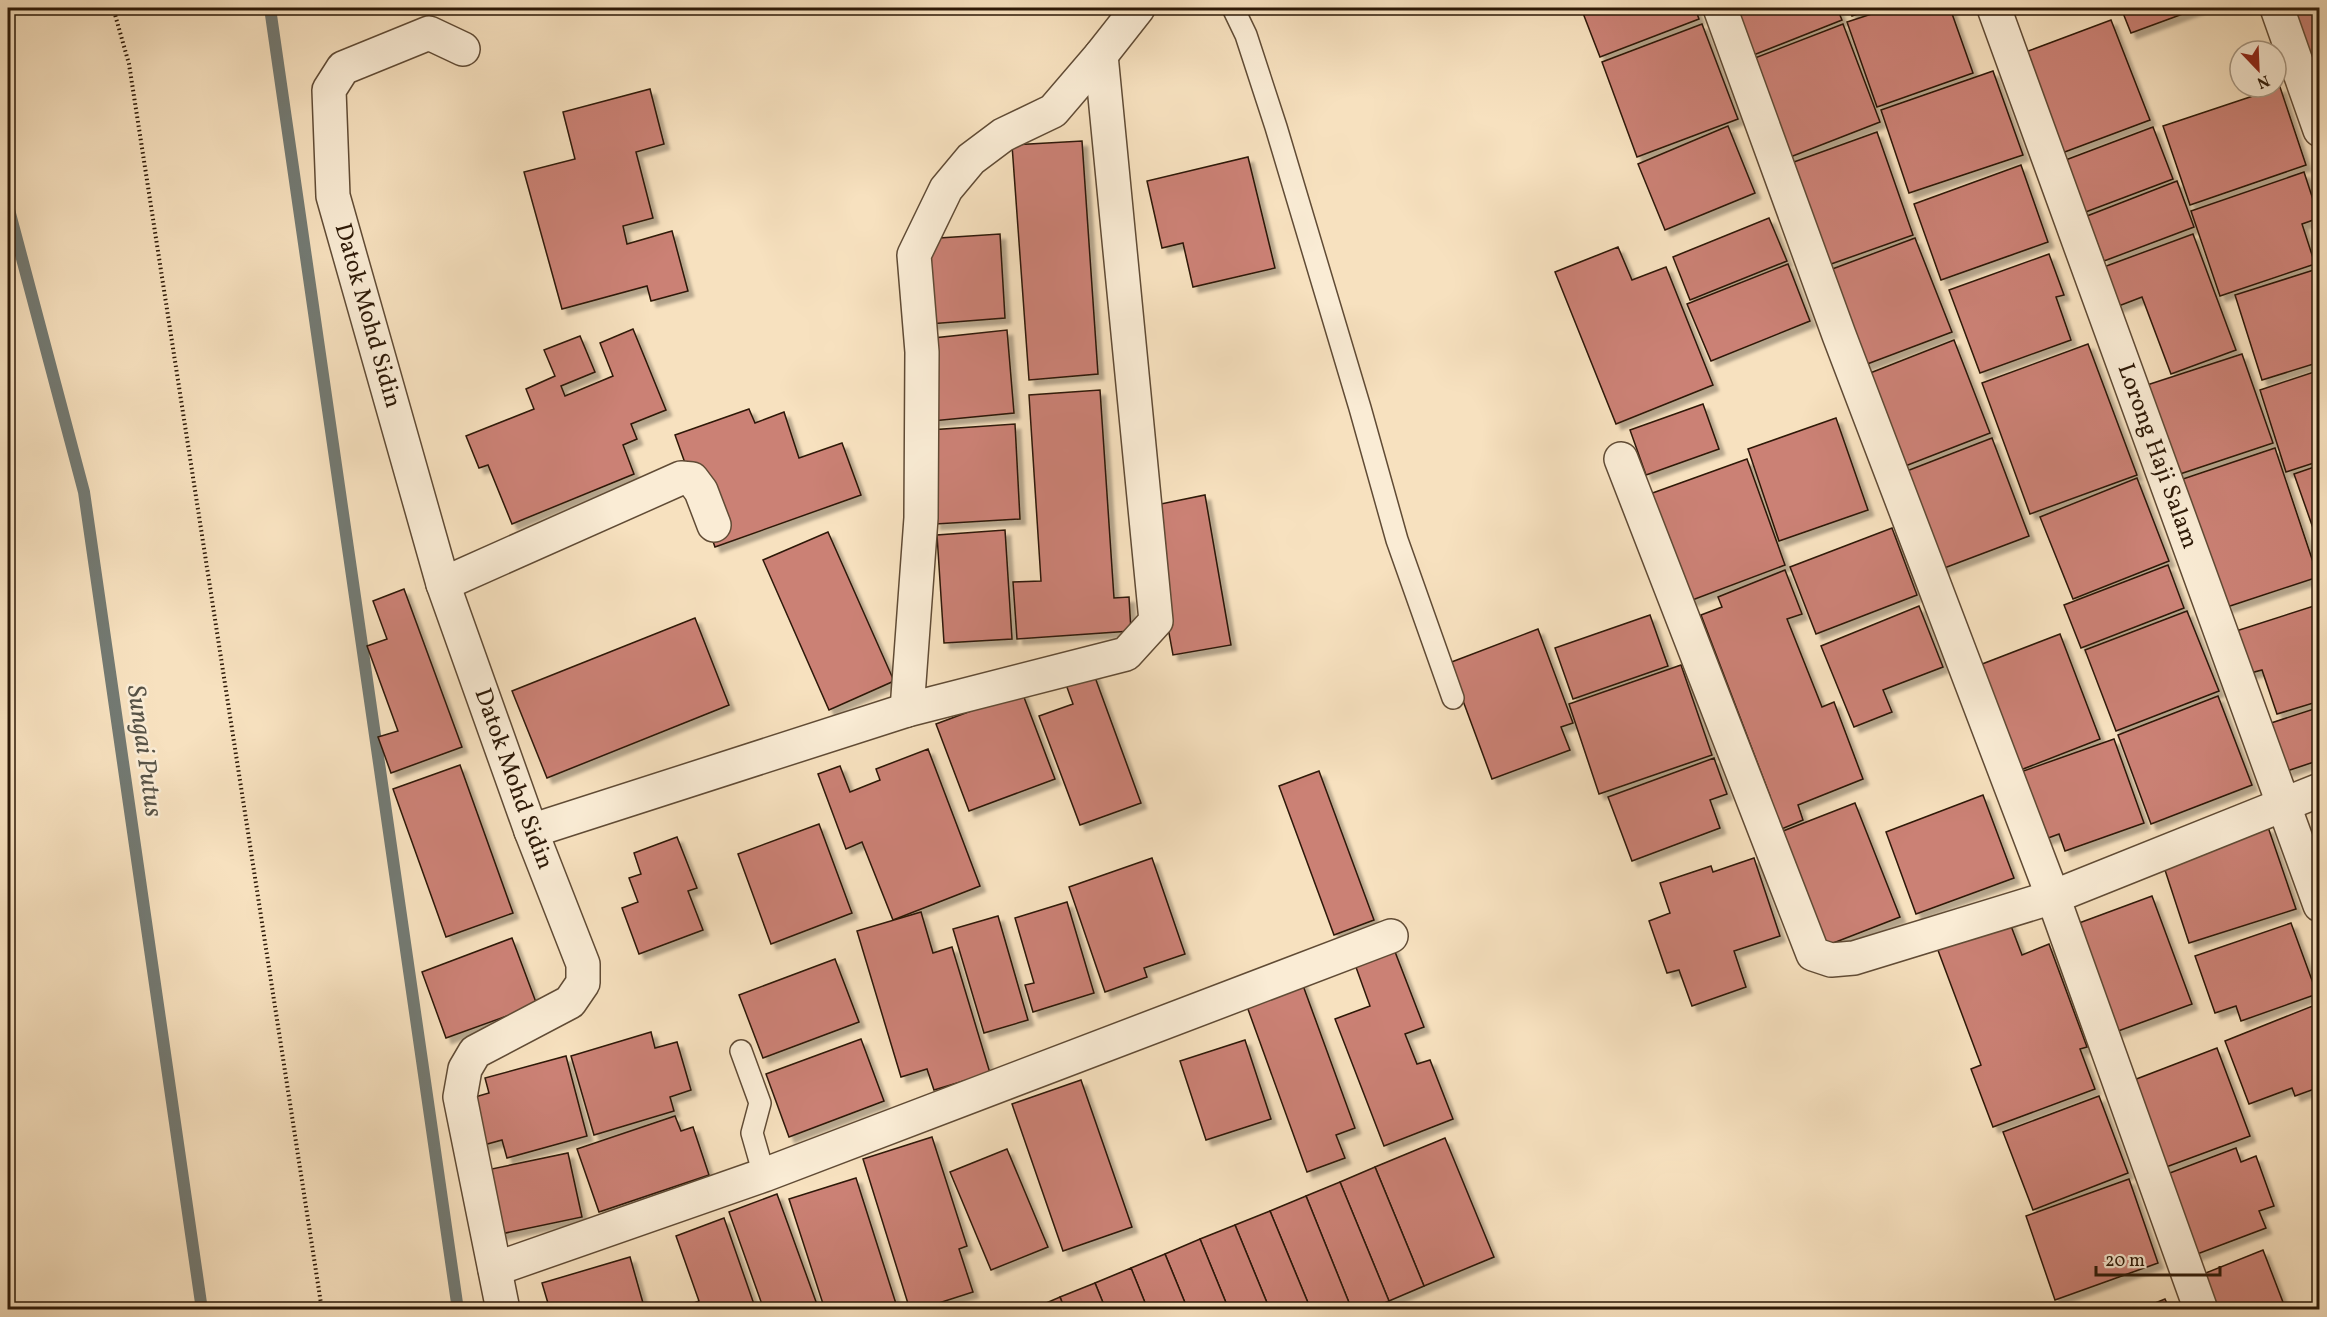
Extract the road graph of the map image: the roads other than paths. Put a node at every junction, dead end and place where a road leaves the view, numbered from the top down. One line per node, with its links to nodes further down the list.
1 (1138, 8): 7 (street)
2 (1233, 8): 12 (lane)
3 (1720, 8): 17 (street)
4 (1994, 8): 15 (street, Lorong Haji Salam)
5 (2277, 8): 8 (street)
6 (463, 49): 11 (street, Datok Mohd Sidin)
7 (1101, 55): 13 (street); 13 (street)
8 (2319, 130)
9 (1621, 459): 17 (street)
10 (714, 525): 11 (street)
11 (443, 584): 16 (street, Datok Mohd Sidin)
12 (1454, 698)
13 (907, 710): 16 (street)
14 (2319, 790): 15 (street)
15 (2284, 806): 17 (street); 18 (street, Lorong Haji Salam)
16 (531, 831): 22 (street, Datok Mohd Sidin)
17 (2053, 897): 24 (street)
18 (2319, 905)
19 (1391, 936): 21 (street)
20 (741, 1051): 21 (lane)
21 (764, 1175): 22 (street)
22 (495, 1269): 23 (street, Datok Mohd Sidin)
23 (503, 1310)
24 (2201, 1310)

